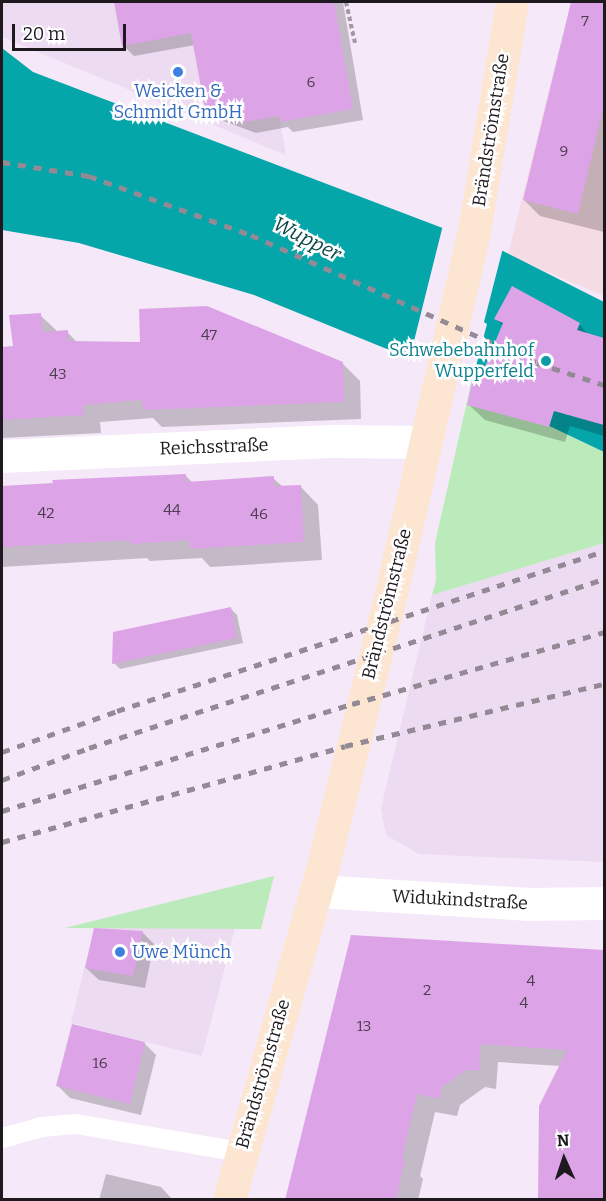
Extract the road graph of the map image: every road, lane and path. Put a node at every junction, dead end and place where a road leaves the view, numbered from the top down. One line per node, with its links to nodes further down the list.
1 (346, 2): 3 (path)
2 (512, 2): 4 (main road, Brändströmstraße)
3 (354, 43)
4 (426, 442): 5 (street, Reichsstraße); 6 (main road, Brändströmstraße)
5 (2, 456)
6 (320, 879): 7 (street, Widukindstraße); 9 (main road, Brändströmstraße)
7 (603, 905)
8 (2, 1138): 9 (lane)
9 (240, 1152): 10 (main road, Brändströmstraße)
10 (229, 1200)

